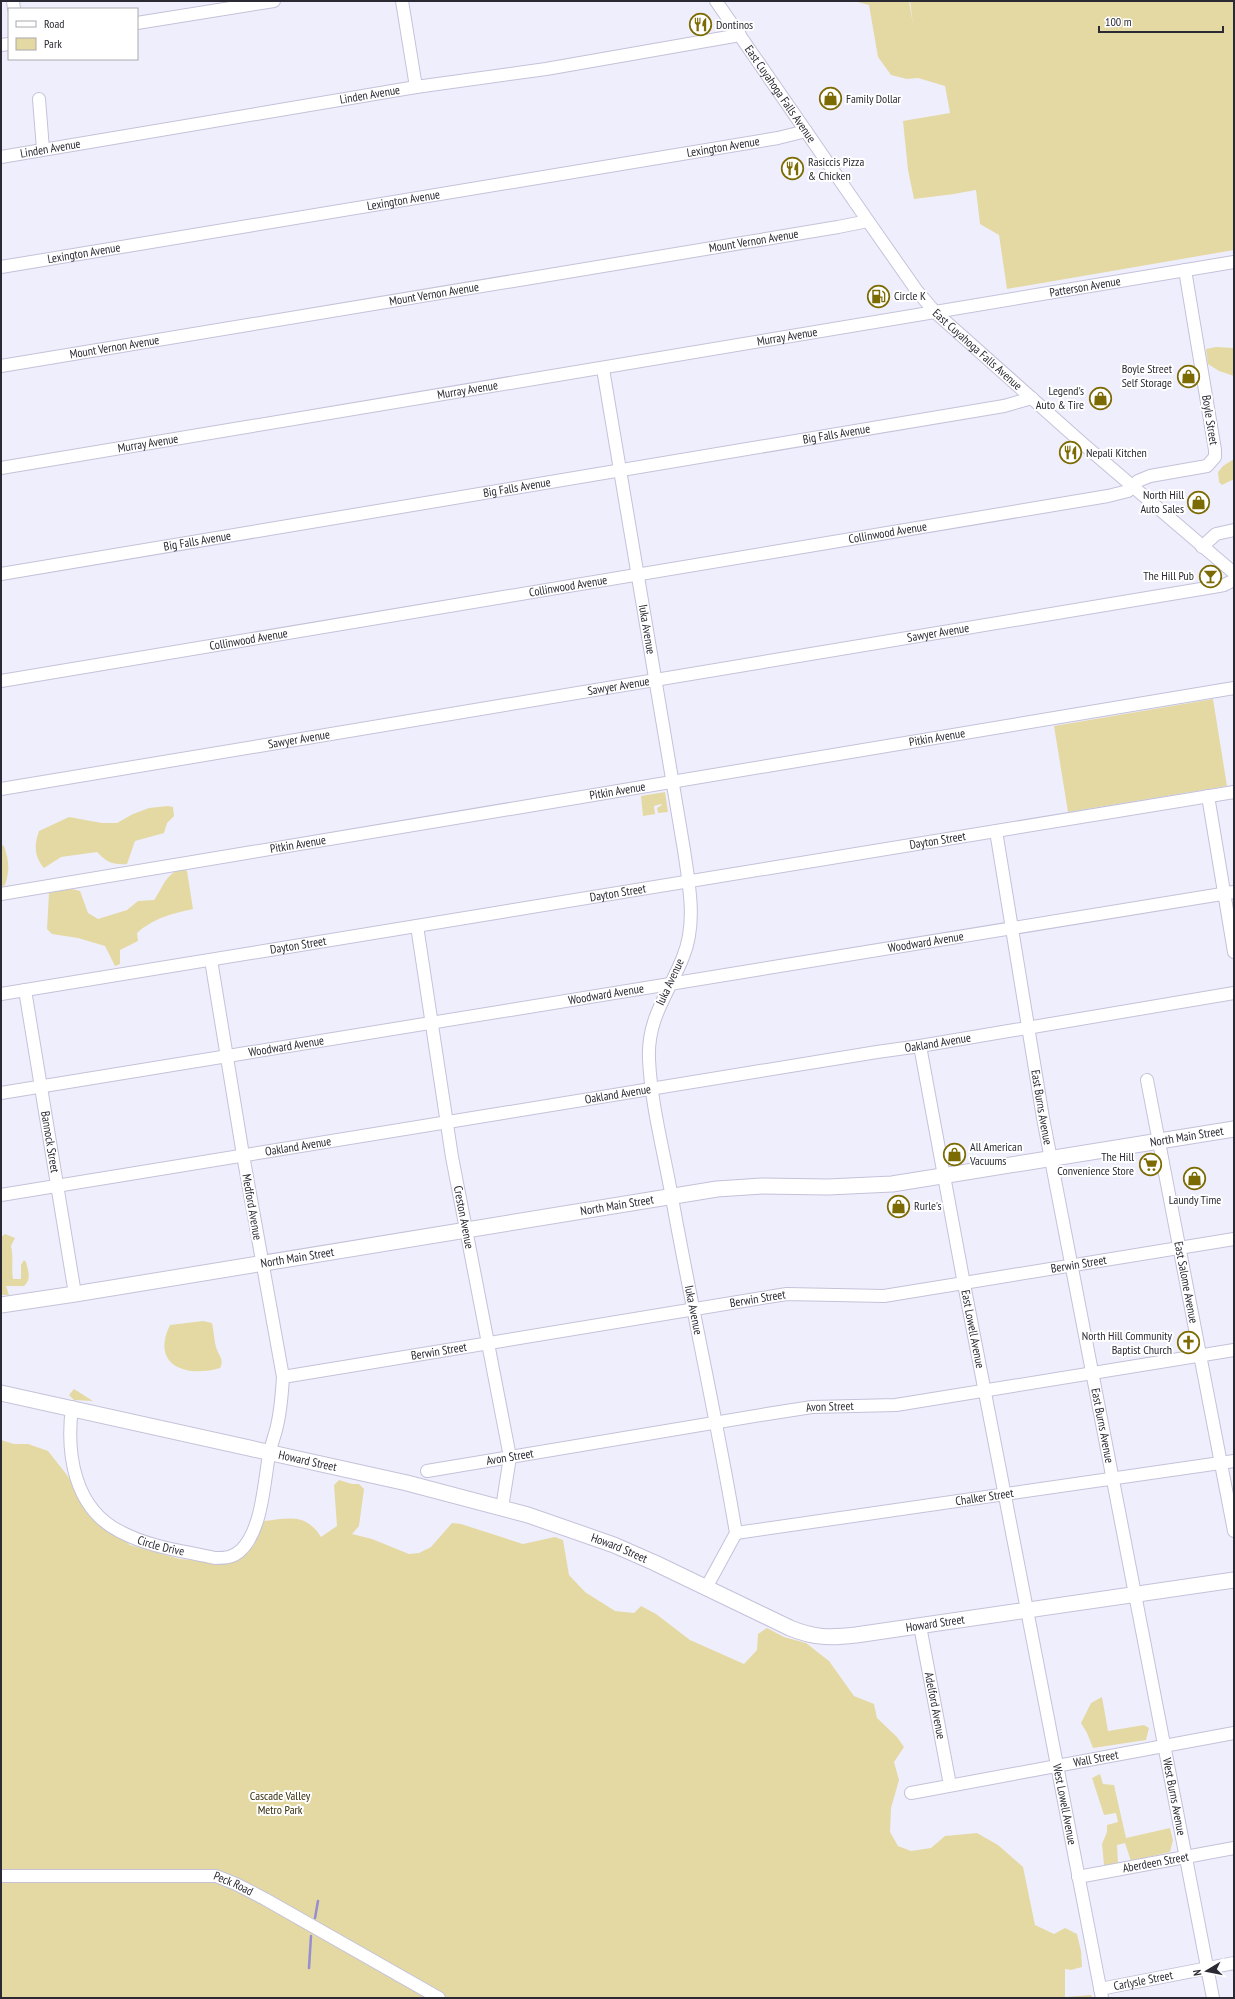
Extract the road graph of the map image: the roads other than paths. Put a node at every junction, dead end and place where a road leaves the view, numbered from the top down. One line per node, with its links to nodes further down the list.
1 (274, 1): 4 (street)
2 (402, 1): 6 (street)
3 (716, 1): 5 (street, East Cuyahoga Falls Avenue)
4 (138, 23)
5 (740, 35): 6 (street, Linden Avenue); 8 (street, East Cuyahoga Falls Avenue)
6 (416, 87): 9 (street, Linden Avenue)
7 (39, 99): 9 (street)
8 (806, 131): 11 (street, East Cuyahoga Falls Avenue); 13 (street, Lexington Avenue)
9 (43, 149): 10 (street, Linden Avenue)
10 (1, 157)
11 (868, 221): 15 (street, East Cuyahoga Falls Avenue); 16 (street, Mount Vernon Avenue)
12 (1234, 262): 14 (street, Patterson Avenue)
13 (1, 267)
14 (1185, 270): 15 (street, Patterson Avenue); 21 (street, Boyle Street)
15 (935, 312): 17 (street, Murray Avenue); 18 (street, East Cuyahoga Falls Avenue)
16 (1, 366)
17 (603, 369): 19 (street, Murray Avenue); 20 (street, Iuka Avenue)
18 (1032, 398): 20 (street, Big Falls Avenue); 21 (street, East Cuyahoga Falls Avenue)
19 (1, 468)
20 (620, 471): 25 (street, Big Falls Avenue); 26 (street, Iuka Avenue)
21 (1134, 486): 23 (street, East Cuyahoga Falls Avenue); 26 (street, Collinwood Avenue)
22 (1234, 530): 23 (street)
23 (1202, 546): 24 (street, East Cuyahoga Falls Avenue)
24 (1234, 573)
25 (1, 574)
26 (637, 575): 28 (street, Iuka Avenue); 29 (street, Collinwood Avenue)
27 (1234, 580): 28 (street, Sawyer Avenue)
28 (655, 680): 31 (street, Iuka Avenue); 32 (street, Sawyer Avenue)
29 (1, 681)
30 (1234, 688): 31 (street, Pitkin Avenue)
31 (672, 782): 36 (street, Iuka Avenue); 38 (street, Pitkin Avenue)
32 (1, 789)
33 (1234, 792): 34 (street, Dayton Street)
34 (1208, 796): 35 (street, Dayton Street); 37 (street)
35 (996, 831): 36 (street, Dayton Street); 40 (street, East Burns Avenue)
36 (688, 881): 39 (street, Dayton Street); 43 (street, Iuka Avenue)
37 (1229, 892): 40 (street, Woodward Avenue); 41 (street)
38 (1, 894)
39 (417, 926): 42 (street, Dayton Street); 47 (street, Creston Avenue)
40 (1012, 928): 43 (street, Woodward Avenue); 48 (street, East Burns Avenue)
41 (1234, 952)
42 (211, 960): 44 (street, Dayton Street); 50 (street, Medford Avenue)
43 (671, 982): 47 (street, Woodward Avenue); 53 (street, Iuka Avenue)
44 (25, 990): 46 (street, Dayton Street); 52 (street, Bannock Street)
45 (1234, 993): 48 (street, Oakland Avenue)
46 (1, 994)
47 (430, 1022): 50 (street, Woodward Avenue); 55 (street, Creston Avenue)
48 (1028, 1027): 49 (street, Oakland Avenue); 59 (street, East Burns Avenue)
49 (920, 1046): 53 (street, Oakland Avenue); 60 (street, East Lowell Avenue)
50 (226, 1056): 52 (street, Woodward Avenue); 58 (street, Medford Avenue)
51 (1147, 1080): 57 (street, East Salome Avenue)
52 (40, 1086): 54 (street, Woodward Avenue); 61 (street, Bannock Street)
53 (652, 1088): 55 (street, Oakland Avenue); 63 (street, Iuka Avenue)
54 (1, 1093)
55 (447, 1121): 58 (street, Oakland Avenue); 64 (street, Creston Avenue)
56 (1234, 1129): 57 (main road, North Main Street)
57 (1158, 1142): 59 (main road, North Main Street); 66 (street, East Salome Avenue)
58 (242, 1155): 61 (street, Oakland Avenue); 67 (street, Medford Avenue)
59 (1051, 1159): 60 (main road, North Main Street); 68 (street, East Burns Avenue)
60 (943, 1177): 63 (main road, North Main Street); 69 (street, East Lowell Avenue)
61 (57, 1186): 62 (street, Oakland Avenue); 70 (street, Bannock Street)
62 (1, 1195)
63 (672, 1196): 64 (main road, North Main Street); 72 (street, Iuka Avenue)
64 (467, 1230): 67 (main road, North Main Street); 73 (street, Creston Avenue)
65 (1234, 1239): 66 (street, Berwin Street)
66 (1179, 1248): 68 (street, Berwin Street); 75 (street, East Salome Avenue)
67 (262, 1264): 70 (main road, North Main Street); 77 (street, Medford Avenue)
68 (1072, 1266): 69 (street, Berwin Street); 76 (street, East Burns Avenue)
69 (964, 1284): 72 (street, Berwin Street); 78 (street, East Lowell Avenue)
70 (75, 1294): 71 (main road, North Main Street)
71 (1, 1305)
72 (693, 1310): 73 (street, Berwin Street); 81 (street, Iuka Avenue)
73 (488, 1343): 77 (street, Berwin Street); 83 (street, Creston Avenue)
74 (1234, 1350): 75 (street, Avon Street)
75 (1200, 1356): 76 (street, Avon Street); 85 (street, East Salome Avenue)
76 (1092, 1373): 78 (street, Avon Street); 87 (street, East Burns Avenue)
77 (284, 1377): 82 (street, Medford Avenue)
78 (985, 1391): 81 (street, Avon Street); 88 (street, East Lowell Avenue)
79 (1, 1393): 80 (main road, Howard Street)
80 (72, 1407): 82 (main road, Howard Street); 82 (street, Circle Drive)
81 (715, 1423): 83 (street, Avon Street); 91 (street, Iuka Avenue)
82 (269, 1454): 89 (main road, Howard Street)
83 (510, 1456): 86 (street, Avon Street); 89 (street, Creston Avenue)
84 (1234, 1461): 85 (street, Chalker Street)
85 (1220, 1463): 87 (street, Chalker Street); 90 (street, East Salome Avenue)
86 (427, 1471)
87 (1114, 1479): 88 (street, Chalker Street); 94 (street, East Burns Avenue)
88 (1005, 1495): 91 (street, Chalker Street); 95 (street, East Lowell Avenue)
89 (502, 1508): 93 (main road, Howard Street)
90 (1234, 1531)
91 (736, 1533): 93 (street)
92 (1234, 1580): 94 (main road, Howard Street)
93 (706, 1588): 96 (main road, Howard Street)
94 (1136, 1594): 95 (main road, Howard Street); 98 (street, West Burns Avenue)
95 (1027, 1611): 96 (main road, Howard Street); 99 (street, West Lowell Avenue)
96 (920, 1626): 100 (street, Adelford Avenue)
97 (1234, 1733): 98 (street, Wall Street)
98 (1165, 1746): 99 (street, Wall Street); 103 (street, West Burns Avenue)
99 (1057, 1765): 100 (street, Wall Street); 105 (street, West Lowell Avenue)
100 (950, 1785): 101 (street, Wall Street)
101 (910, 1793)
102 (1234, 1848): 103 (street, Aberdeen Street)
103 (1186, 1857): 105 (street, Aberdeen Street); 107 (street, West Burns Avenue)
104 (1, 1876): 109 (street, Peck Road)
105 (1078, 1877): 108 (street, West Lowell Avenue)
106 (1234, 1963): 107 (street, Carlysle Street)
107 (1208, 1968): 108 (street, Carlysle Street); 110 (street, West Burns Avenue)
108 (1101, 1993)
109 (439, 1998)
110 (1213, 1998)

